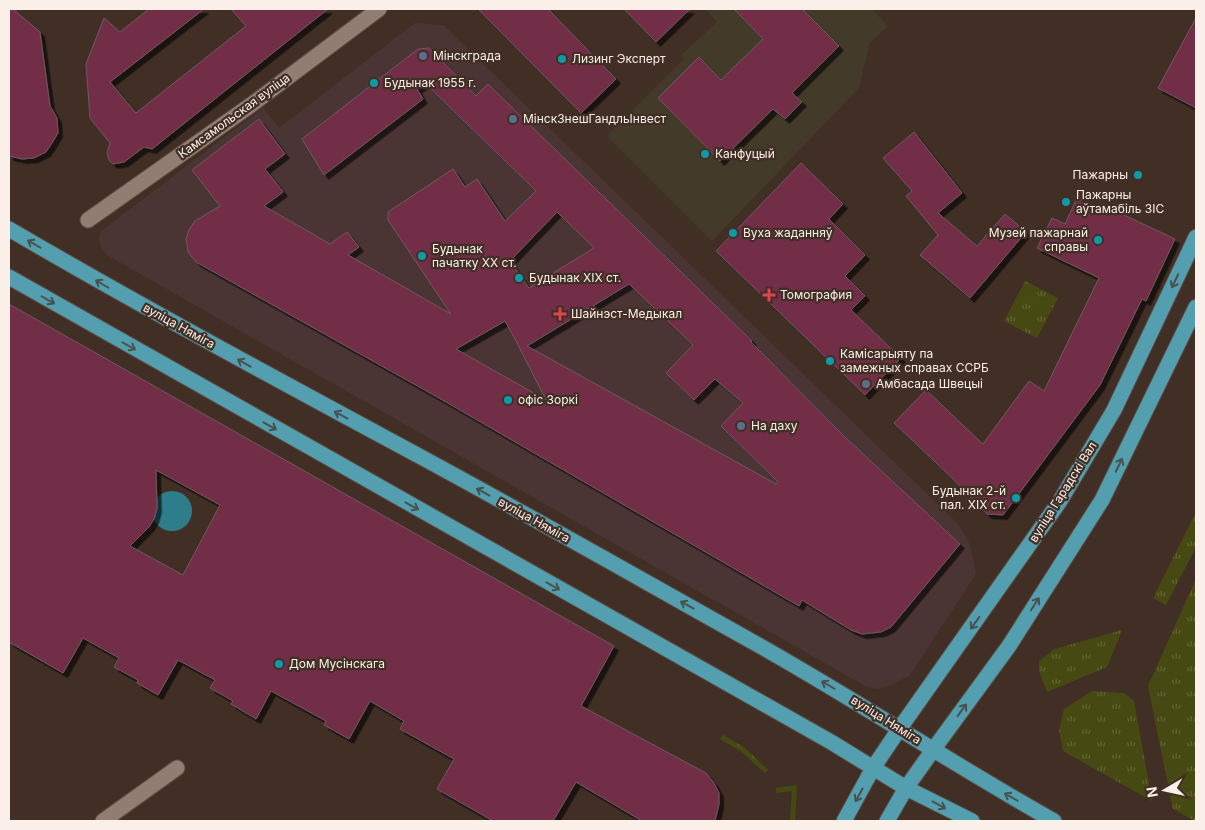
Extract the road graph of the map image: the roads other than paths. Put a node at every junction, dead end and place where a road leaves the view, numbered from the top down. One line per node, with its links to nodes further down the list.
1 (379, 9): 2 (street, Камсамольская вуліца)
2 (88, 220)
3 (9, 229): 7 (main road, вуліца Няміга, one-way to 3)
4 (1196, 236): 7 (main road, вуліца Гарадскі Вал, one-way to 7)
5 (9, 277): 10 (main road, one-way to 10)
6 (1196, 307): 8 (main road, one-way to 6)
7 (900, 728): 8 (main road, вуліца Няміга); 10 (main road, вуліца Гарадскі Вал)
8 (933, 750): 11 (main road); 16 (main road, вуліца Няміга, one-way to 8)
9 (177, 768): 12 (street)
10 (873, 768): 11 (main road); 13 (main road, вуліца Гарадскі Вал, one-way to 13)
11 (906, 788): 14 (main road); 15 (main road, one-way to 15)
12 (103, 821)
13 (844, 821)
14 (886, 821)
15 (972, 821)
16 (1054, 821)

